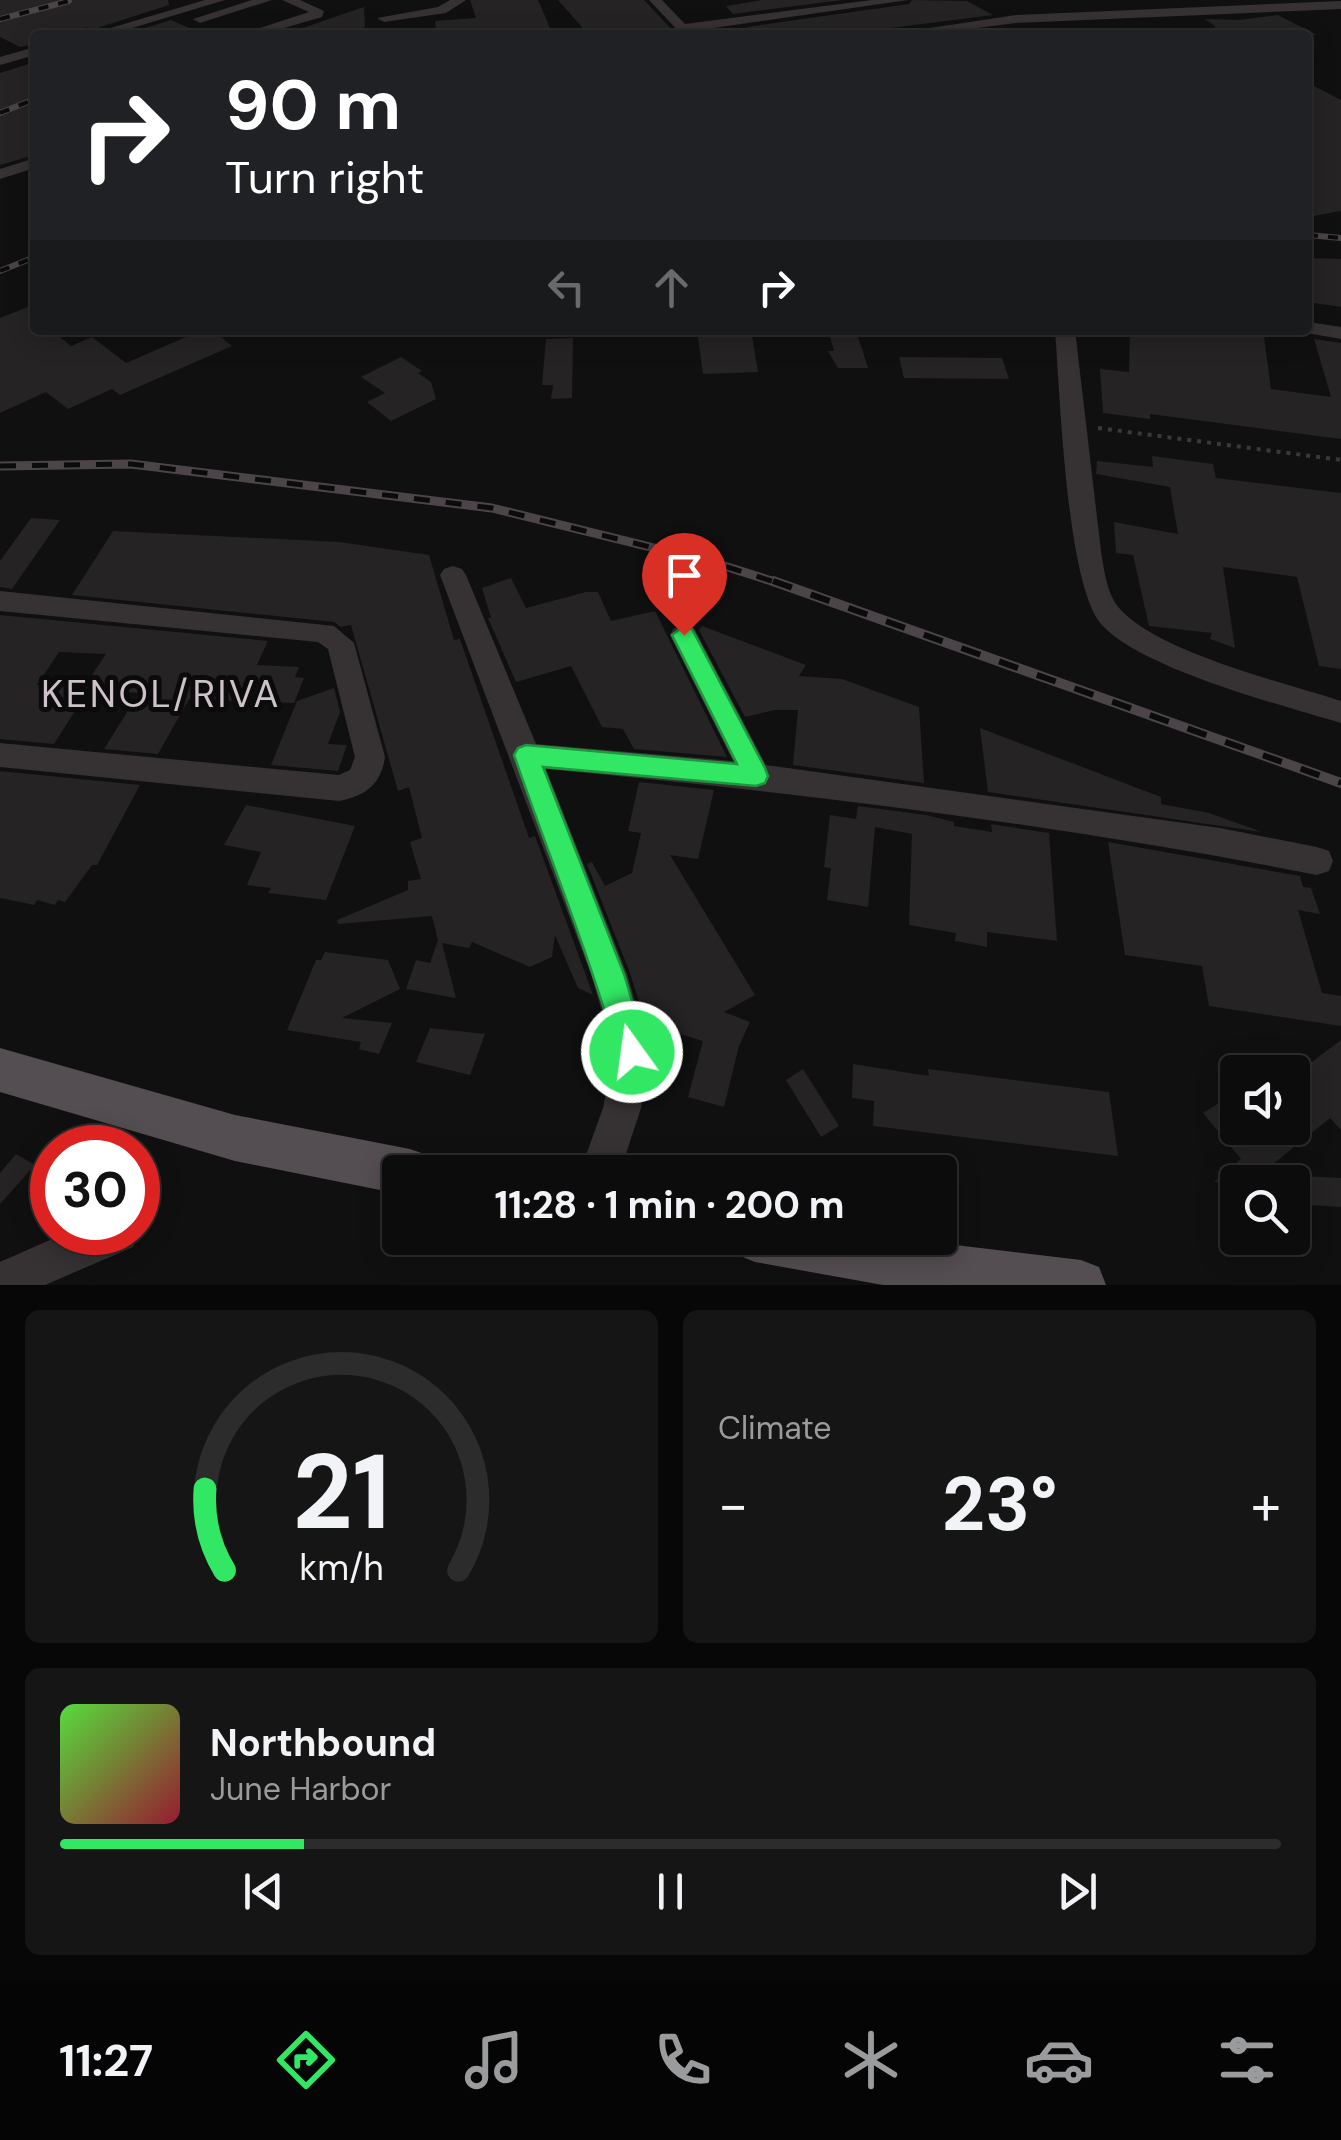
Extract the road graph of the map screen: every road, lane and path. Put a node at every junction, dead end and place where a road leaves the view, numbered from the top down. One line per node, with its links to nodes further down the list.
1 (218, 0): 12 (street)
2 (266, 0): 13 (street)
3 (288, 0): 14 (street)
4 (382, 0): 10 (street)
5 (460, 0): 10 (street)
6 (655, 0): 16 (street)
7 (902, 0): 17 (street)
8 (1341, 5): 11 (street)
9 (1000, 10): 11 (street)
10 (384, 18): 15 (street)
11 (1016, 19): 18 (street)
12 (112, 30)
13 (161, 30)
14 (263, 30)
15 (386, 30)
16 (684, 30)
17 (700, 30)
18 (930, 30)
19 (0, 62): 20 (street)
20 (30, 62)
21 (30, 165): 22 (street)
22 (0, 174)
23 (1312, 329): 24 (street)
24 (1341, 333)
25 (1066, 335): 26 (street)
26 (1077, 426): 27 (path); 31 (street)
27 (1341, 460)
28 (453, 574): 33 (street)
29 (0, 601): 32 (street)
30 (684, 635): 34 (street)
31 (1341, 712)
32 (0, 755)
33 (526, 755): 34 (street); 37 (street)
34 (756, 776): 35 (street)
35 (1317, 861)
36 (2, 1060): 38 (main road)
37 (606, 1155)
38 (382, 1167)
39 (65, 1255): 42 (street)
40 (823, 1255): 41 (main road)
41 (894, 1273): 43 (main road)
42 (0, 1283)
43 (1081, 1285)

